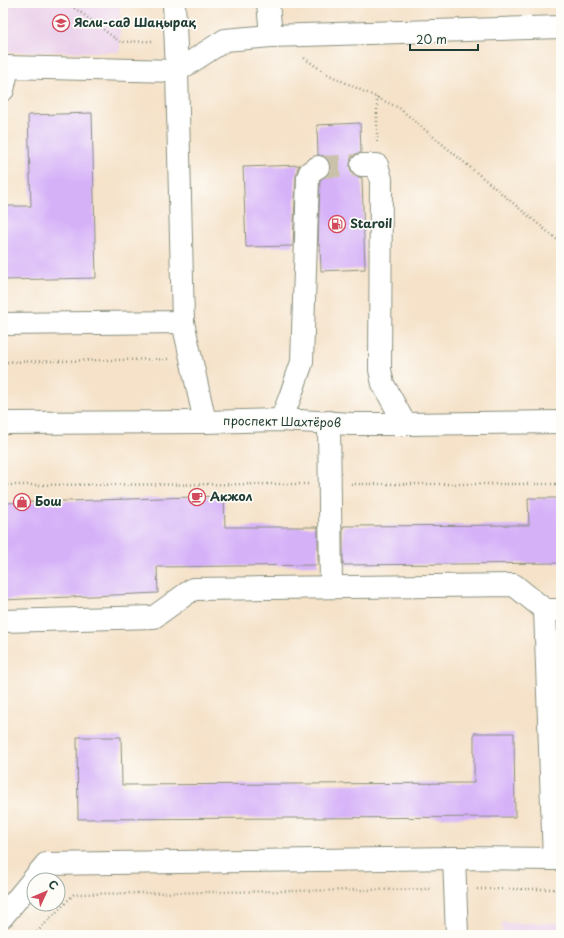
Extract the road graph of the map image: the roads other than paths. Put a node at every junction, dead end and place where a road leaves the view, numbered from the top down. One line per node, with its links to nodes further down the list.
1 (174, 3): 6 (street)
2 (268, 3): 4 (street)
3 (561, 27): 4 (street)
4 (271, 36): 6 (street)
5 (6, 67): 6 (street); 7 (street)
6 (177, 71): 10 (street)
7 (3, 90)
8 (369, 165): 17 (street)
9 (318, 167): 12 (street)
10 (182, 322): 11 (street); 13 (street)
11 (3, 324)
12 (281, 420): 13 (street, проспект Шахтёров); 14 (street, проспект Шахтёров)
13 (205, 422): 16 (street, проспект Шахтёров)
14 (329, 422): 17 (street, проспект Шахтёров); 18 (street)
15 (561, 422): 17 (street, проспект Шахтёров)
16 (3, 423)
17 (405, 424)
18 (331, 587): 19 (street); 20 (street)
19 (553, 610): 22 (street)
20 (3, 621)
21 (454, 858): 22 (street); 23 (street); 24 (street)
22 (557, 859)
23 (3, 916)
24 (457, 935)

